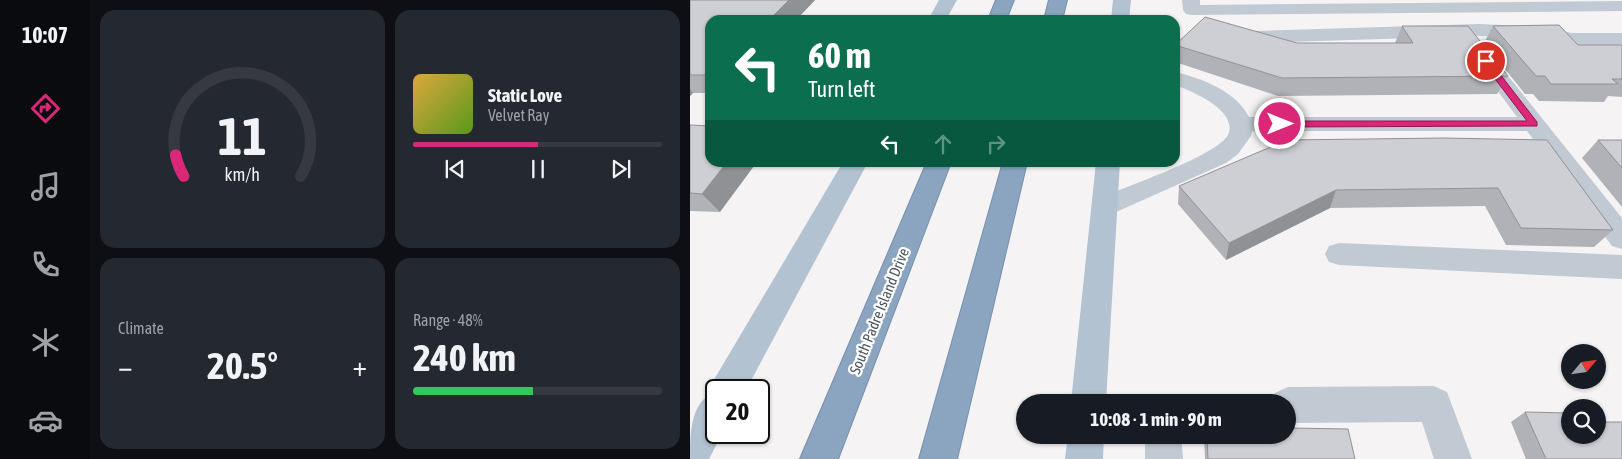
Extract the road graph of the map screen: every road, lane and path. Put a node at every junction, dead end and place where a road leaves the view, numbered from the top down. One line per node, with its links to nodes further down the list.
1 (948, 0): 11 (main road)
2 (1005, 0): 12 (highway)
3 (1058, 0): 13 (highway)
4 (1122, 0): 14 (main road)
5 (1191, 0): 8 (lane)
6 (1436, 4): 7 (lane); 9 (lane)
7 (1498, 4): 10 (lane)
8 (1262, 5): 9 (lane)
9 (1316, 5)
10 (1622, 6)
11 (940, 15)
12 (999, 15)
13 (1054, 15)
14 (1120, 15)
15 (1462, 30): 16 (lane); 17 (lane); 20 (lane)
16 (1257, 37)
17 (1622, 39)
18 (1180, 80): 19 (lane)
19 (1241, 124): 20 (lane); 25 (lane)
20 (1534, 124): 26 (lane)
21 (853, 167): 29 (main road)
22 (937, 167): 36 (highway, South Padre Island Drive)
23 (1015, 167): 37 (highway)
24 (1108, 167): 25 (main road)
25 (1105, 207): 30 (main road)
26 (1622, 238)
27 (1339, 254): 28 (lane)
28 (1622, 267)
29 (733, 379)
30 (1089, 394)
31 (1296, 405): 40 (lane)
32 (705, 428): 35 (main road)
33 (1085, 444): 38 (main road)
34 (1163, 444): 39 (lane)
35 (691, 452)
36 (819, 459)
37 (938, 459)
38 (1084, 459)
39 (1164, 459)
40 (1453, 459)

